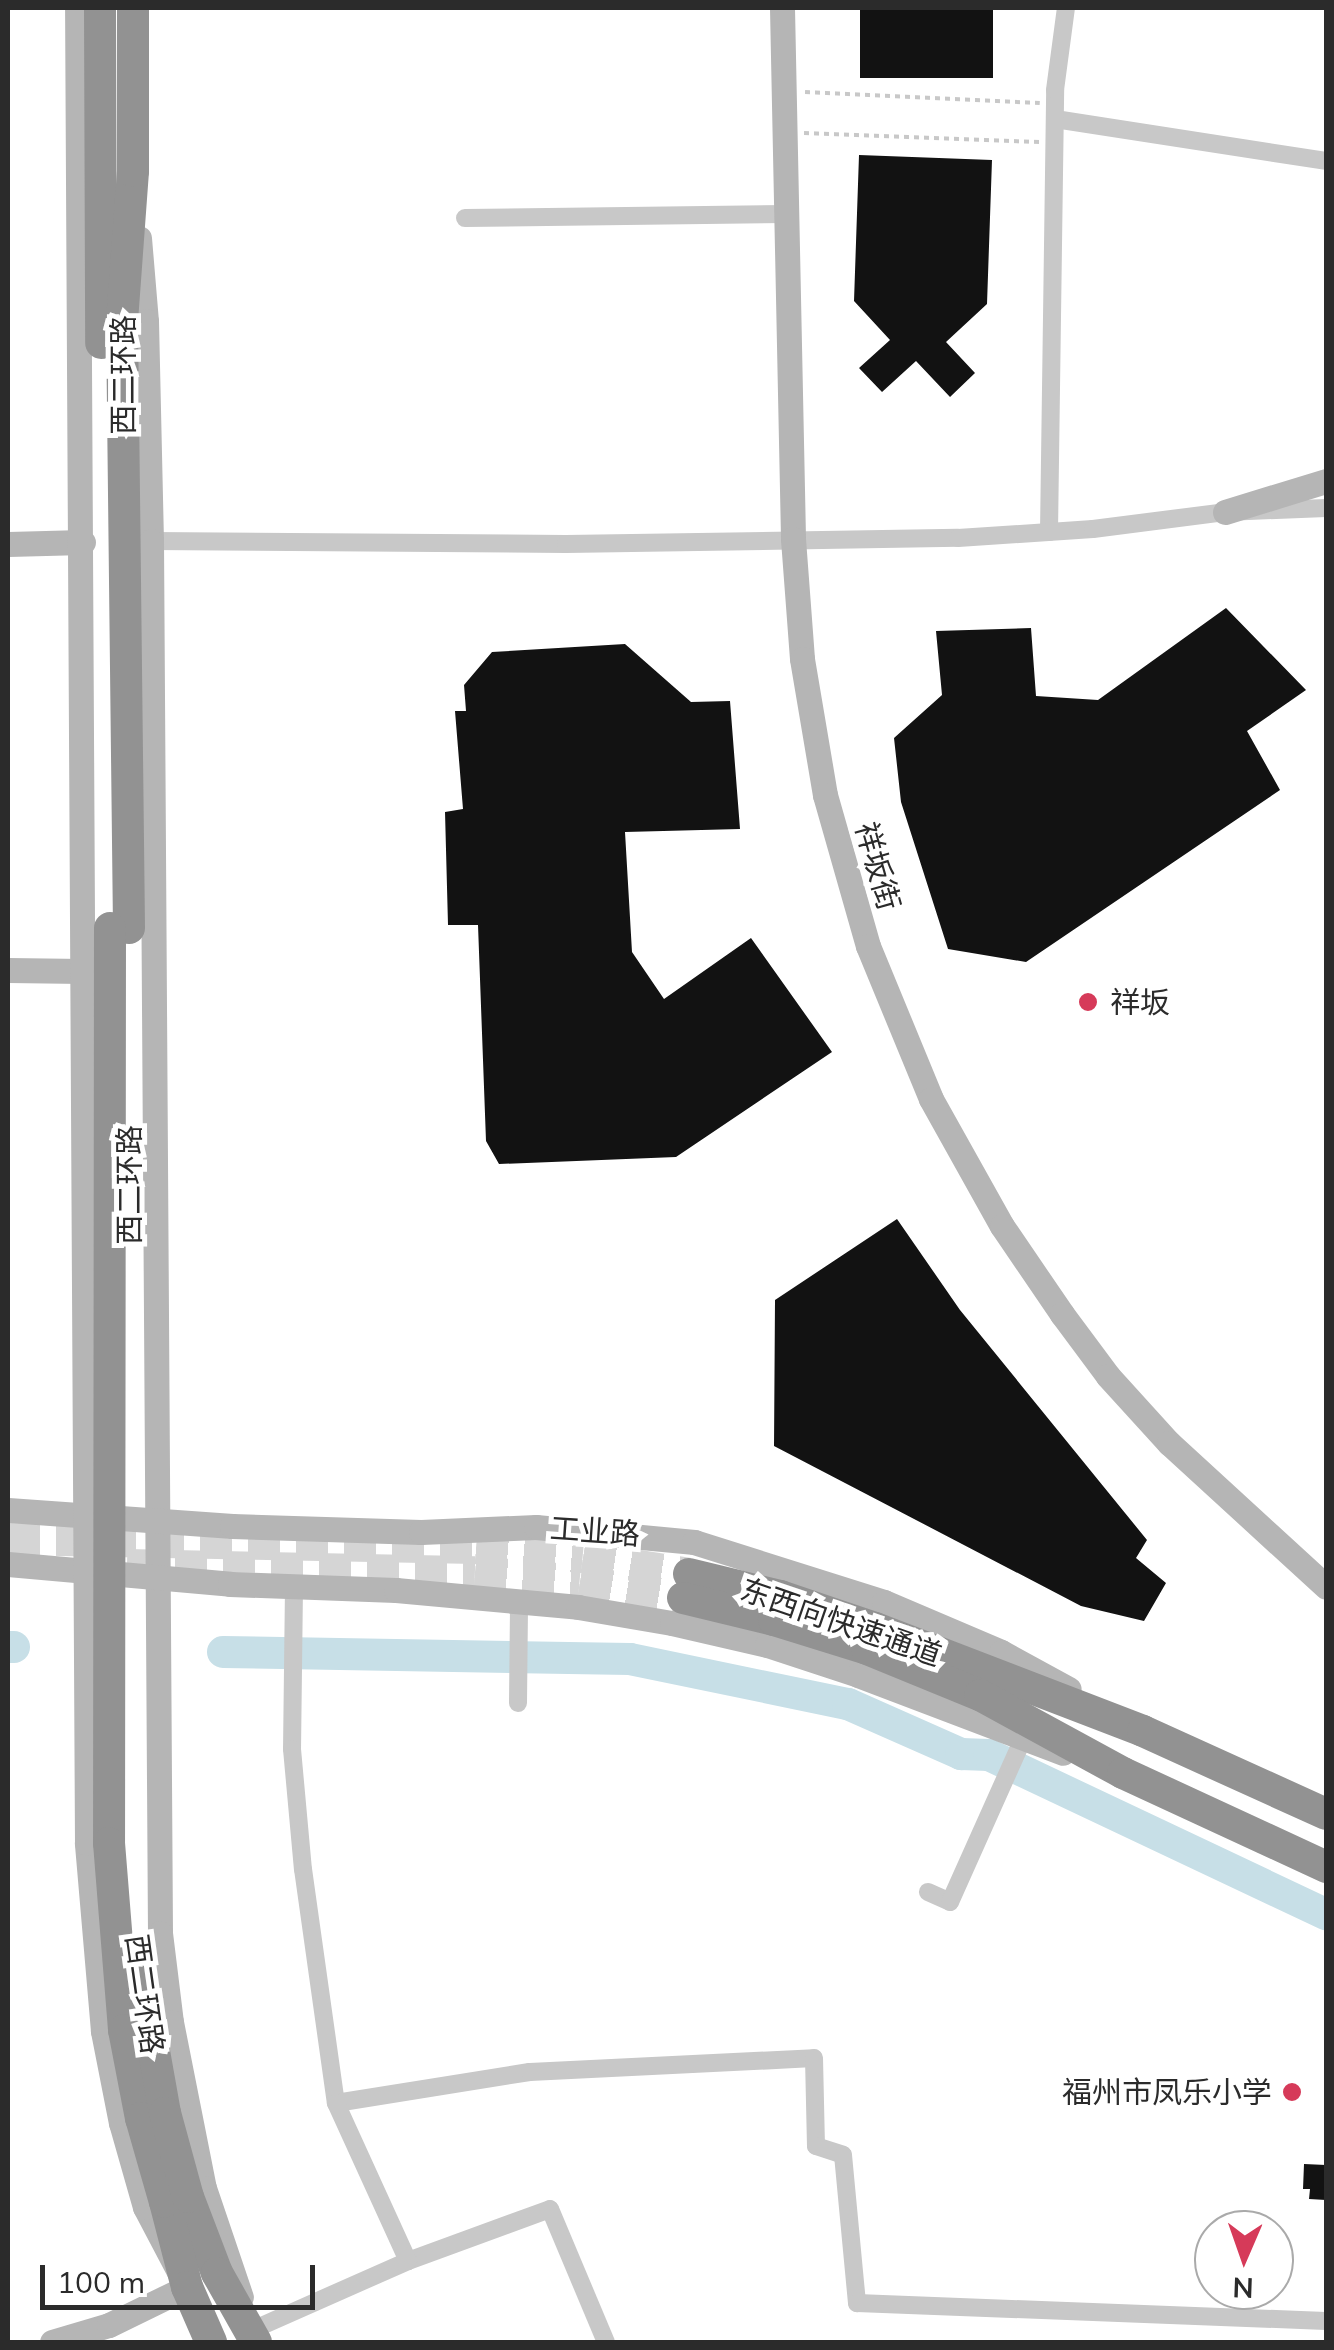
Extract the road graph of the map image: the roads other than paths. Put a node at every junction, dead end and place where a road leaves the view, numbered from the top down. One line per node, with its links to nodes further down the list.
1 (77, 8): 17 (main road)
2 (100, 8): 19 (highway, 西二环路)
3 (134, 8): 8 (highway, 西二环路)
4 (782, 8): 9 (main road, 祥坂街)
5 (1066, 8): 6 (street)
6 (1055, 112): 7 (street); 14 (street)
7 (1326, 160)
8 (133, 171): 16 (main road); 19 (highway, 西二环路)
9 (786, 214): 10 (street); 15 (main road, 祥坂街)
10 (464, 218)
11 (1326, 481): 13 (main road)
12 (1326, 508): 13 (street)
13 (1225, 512): 14 (street)
14 (1048, 532): 15 (street)
15 (794, 539): 16 (street); 28 (main road, 祥坂街)
16 (151, 540): 24 (main road)
17 (83, 542): 18 (main road); 21 (main road)
18 (8, 544)
19 (120, 928): 41 (highway, 西二环路, bridge)
20 (8, 970): 21 (main road)
21 (83, 971): 23 (main road)
22 (8, 1510): 23 (main road, 工业路)
23 (85, 1515): 24 (main road, 工业路); 26 (main road)
24 (154, 1520): 27 (main road); 34 (main road, 工业路)
25 (8, 1564): 26 (main road)
26 (86, 1570): 27 (main road); 43 (main road)
27 (155, 1577): 29 (main road); 45 (main road)
28 (1322, 1577)
29 (294, 1586): 31 (main road); 40 (street)
30 (686, 1586): 32 (highway, 东西向快速通道)
31 (519, 1601): 33 (street); 35 (main road)
32 (986, 1685): 34 (highway, 工业路); 36 (highway)
33 (518, 1703)
34 (1143, 1730): 37 (highway, 工业路)
35 (1018, 1748): 36 (main road); 39 (street)
36 (1123, 1773): 38 (highway)
37 (1326, 1814)
38 (1326, 1866)
39 (928, 1892)
40 (336, 2102): 42 (street); 44 (street)
41 (176, 2200): 43 (highway, 西二环路); 45 (highway, 西二环路)
42 (408, 2261): 45 (street); 48 (street)
43 (187, 2286): 46 (main road); 47 (highway, 西二环路)
44 (1326, 2320)
45 (253, 2337)
46 (52, 2342)
47 (211, 2342)
48 (606, 2342)

